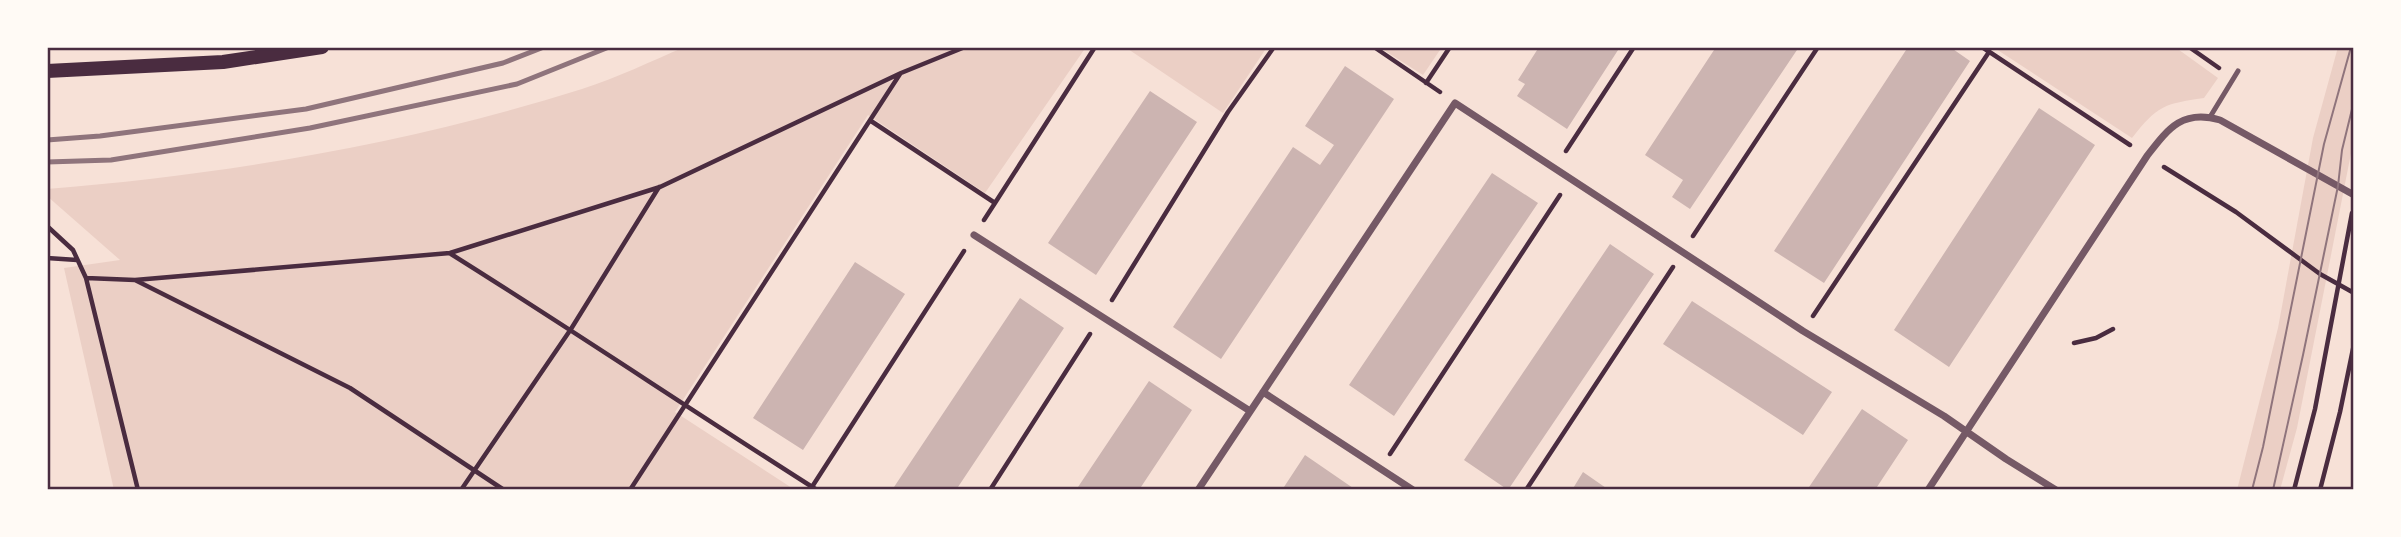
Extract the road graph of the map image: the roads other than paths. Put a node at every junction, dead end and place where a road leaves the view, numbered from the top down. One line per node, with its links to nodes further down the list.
1 (322, 47): 2 (main road)
2 (47, 71)
3 (2238, 71): 4 (lane)
4 (2210, 117): 5 (street); 9 (street)
5 (2354, 195)
6 (974, 236): 8 (street)
7 (1263, 391): 8 (street); 9 (street); 11 (street)
8 (1250, 411): 10 (street)
9 (1966, 430): 12 (street); 13 (street)
10 (1198, 490)
11 (1413, 490)
12 (1928, 490)
13 (2056, 490)

